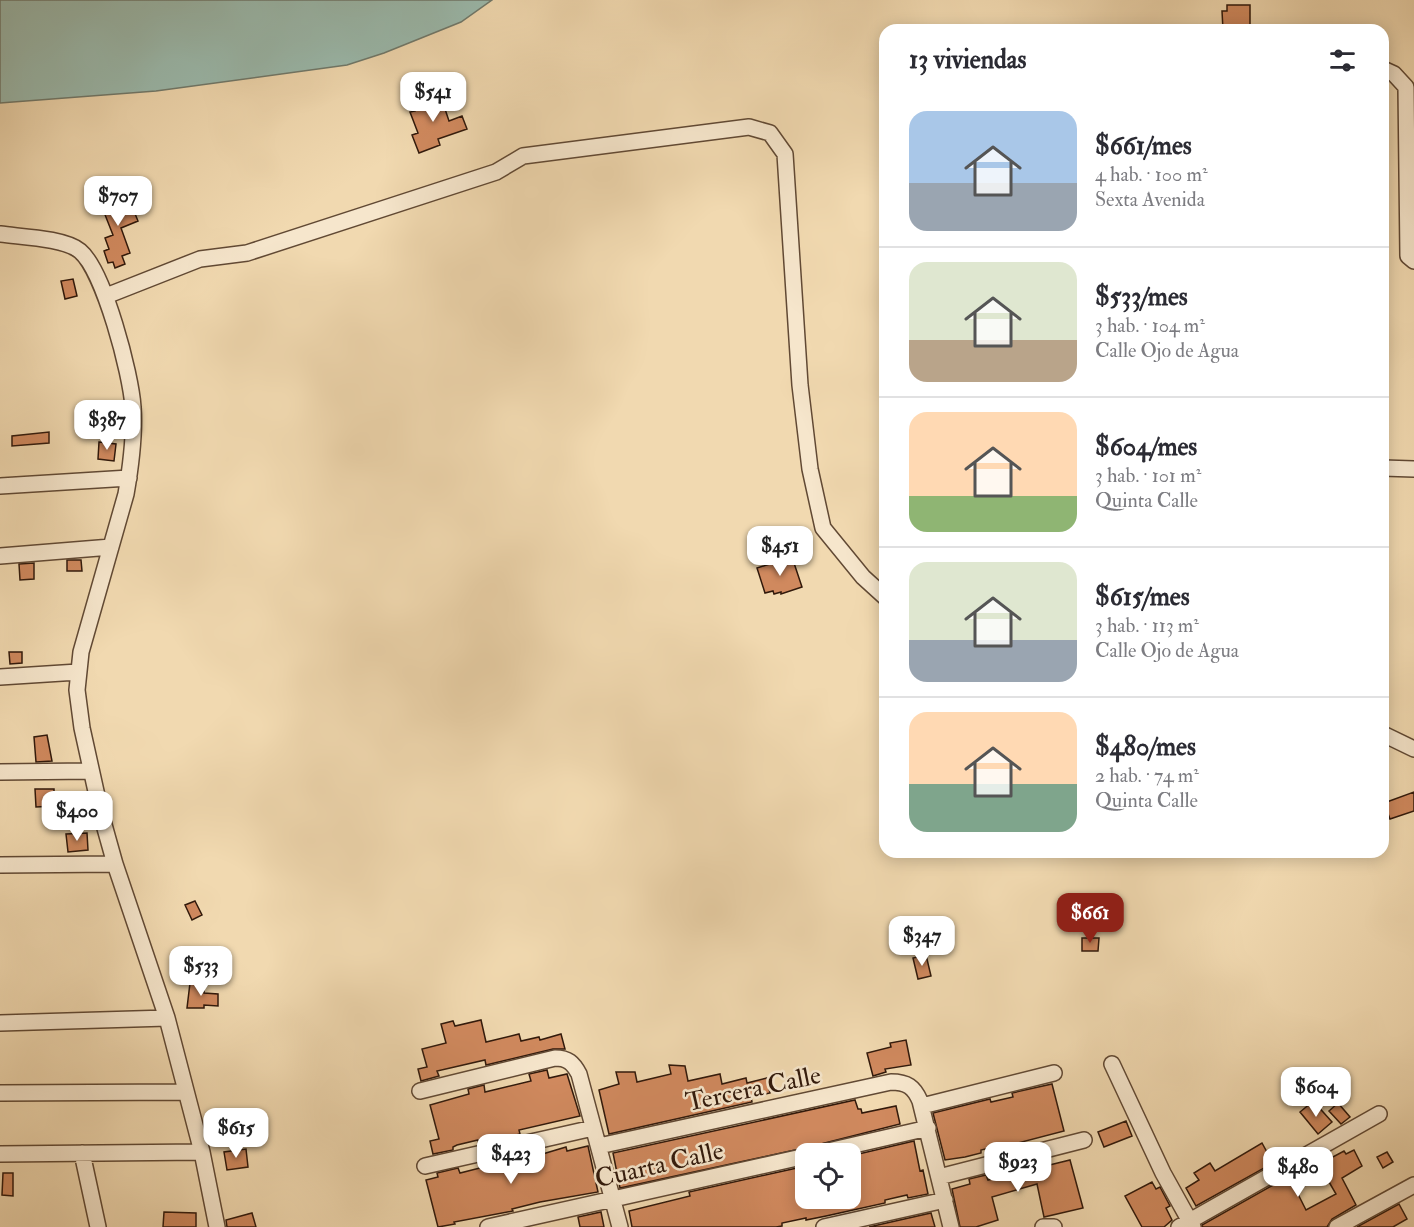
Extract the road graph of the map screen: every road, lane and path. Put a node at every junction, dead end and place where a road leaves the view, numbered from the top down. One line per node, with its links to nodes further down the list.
1 (1389, 72): 3 (street)
2 (0, 234): 4 (street)
3 (1414, 261)
4 (106, 296): 7 (street); 11 (street)
5 (1389, 468): 6 (street)
6 (1414, 469)
7 (129, 478): 8 (street); 9 (street)
8 (0, 486)
9 (111, 547): 10 (street); 12 (street)
10 (0, 556)
11 (879, 592)
12 (78, 672): 13 (street); 16 (street)
13 (0, 677)
14 (1389, 737): 15 (street)
15 (1414, 749)
16 (91, 771): 17 (street); 18 (street)
17 (0, 772)
18 (115, 864): 19 (street); 20 (street)
19 (0, 865)
20 (167, 1018): 21 (street); 25 (street)
21 (0, 1023)
22 (1112, 1064): 43 (street)
23 (1054, 1073): 27 (street)
24 (420, 1091): 29 (street)
25 (186, 1092): 26 (street); 34 (street)
26 (0, 1093)
27 (922, 1106): 30 (street); 33 (street, Tercera Calle)
28 (1379, 1114): 43 (street)
29 (593, 1128): 33 (street); 38 (street)
30 (928, 1128): 32 (street); 39 (street)
31 (1083, 1140): 39 (street)
32 (861, 1143)
33 (599, 1146): 41 (street)
34 (202, 1152): 36 (street); 45 (street)
35 (0, 1154): 36 (street)
36 (82, 1154): 44 (street)
37 (795, 1158): 41 (street, Cuarta Calle)
38 (425, 1166)
39 (939, 1177): 42 (street)
40 (1414, 1185): 52 (street)
41 (612, 1200): 46 (street, Cuarta Calle); 47 (street)
42 (945, 1200): 48 (street); 49 (street)
43 (1187, 1225)
44 (98, 1227)
45 (217, 1227)
46 (488, 1227)
47 (620, 1227)
48 (824, 1227)
49 (951, 1227)
50 (1043, 1227): 51 (street)
51 (1054, 1227)
52 (1338, 1227)

